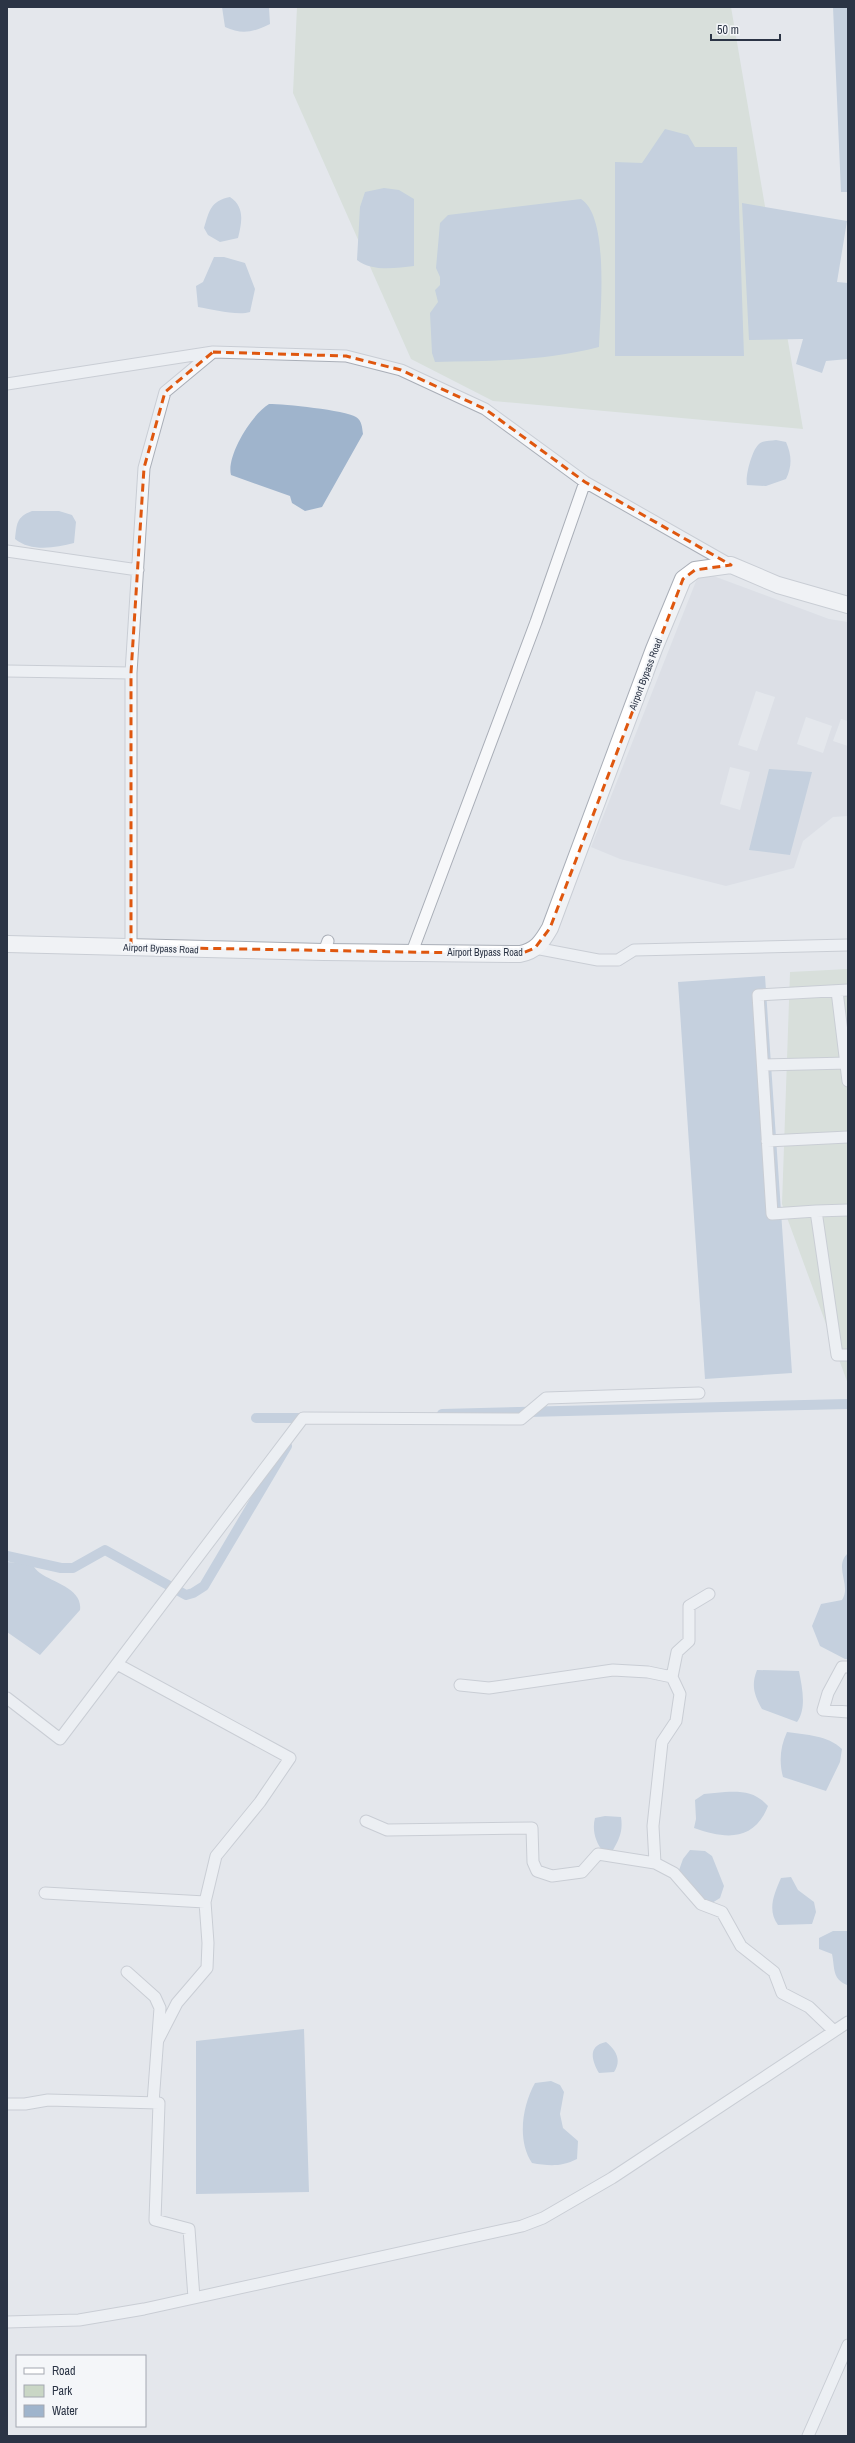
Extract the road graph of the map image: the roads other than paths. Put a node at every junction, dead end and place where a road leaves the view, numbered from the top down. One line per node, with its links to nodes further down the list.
1 (213, 352): 2 (street); 3 (street); 6 (street)
2 (7, 384)
3 (585, 482): 5 (street); 14 (street)
4 (7, 551): 6 (street)
5 (731, 565): 7 (street); 13 (street, Airport Bypass Road)
6 (138, 570): 9 (street)
7 (848, 605)
8 (7, 671): 9 (street)
9 (131, 673): 12 (street)
10 (7, 944): 12 (street, Airport Bypass Road)
11 (848, 945): 13 (street)
12 (131, 947): 14 (street, Airport Bypass Road)
13 (535, 948): 14 (street, Airport Bypass Road)
14 (412, 952)
15 (848, 990): 16 (street)
16 (836, 991): 17 (street); 18 (street)
17 (847, 1063): 18 (street); 19 (street)
18 (762, 1065): 21 (street)
19 (848, 1081)
20 (848, 1137): 21 (street)
21 (767, 1140): 23 (street)
22 (848, 1210): 23 (street)
23 (816, 1211): 24 (street)
24 (848, 1355)
25 (699, 1393): 27 (street)
26 (708, 1594): 29 (street)
27 (117, 1664): 31 (street); 36 (street)
28 (848, 1667): 32 (street)
29 (672, 1677): 30 (street); 34 (street)
30 (460, 1685)
31 (7, 1698)
32 (848, 1712)
33 (366, 1821): 34 (street)
34 (655, 1863): 39 (street)
35 (45, 1893): 36 (street)
36 (205, 1902): 40 (street)
37 (127, 1972): 40 (street)
38 (848, 2022): 39 (street)
39 (834, 2031): 43 (street)
40 (158, 2040): 41 (street)
41 (153, 2103): 42 (street); 43 (street)
42 (7, 2104)
43 (194, 2298): 44 (street)
44 (7, 2322)
45 (848, 2345): 46 (street)
46 (808, 2436)

